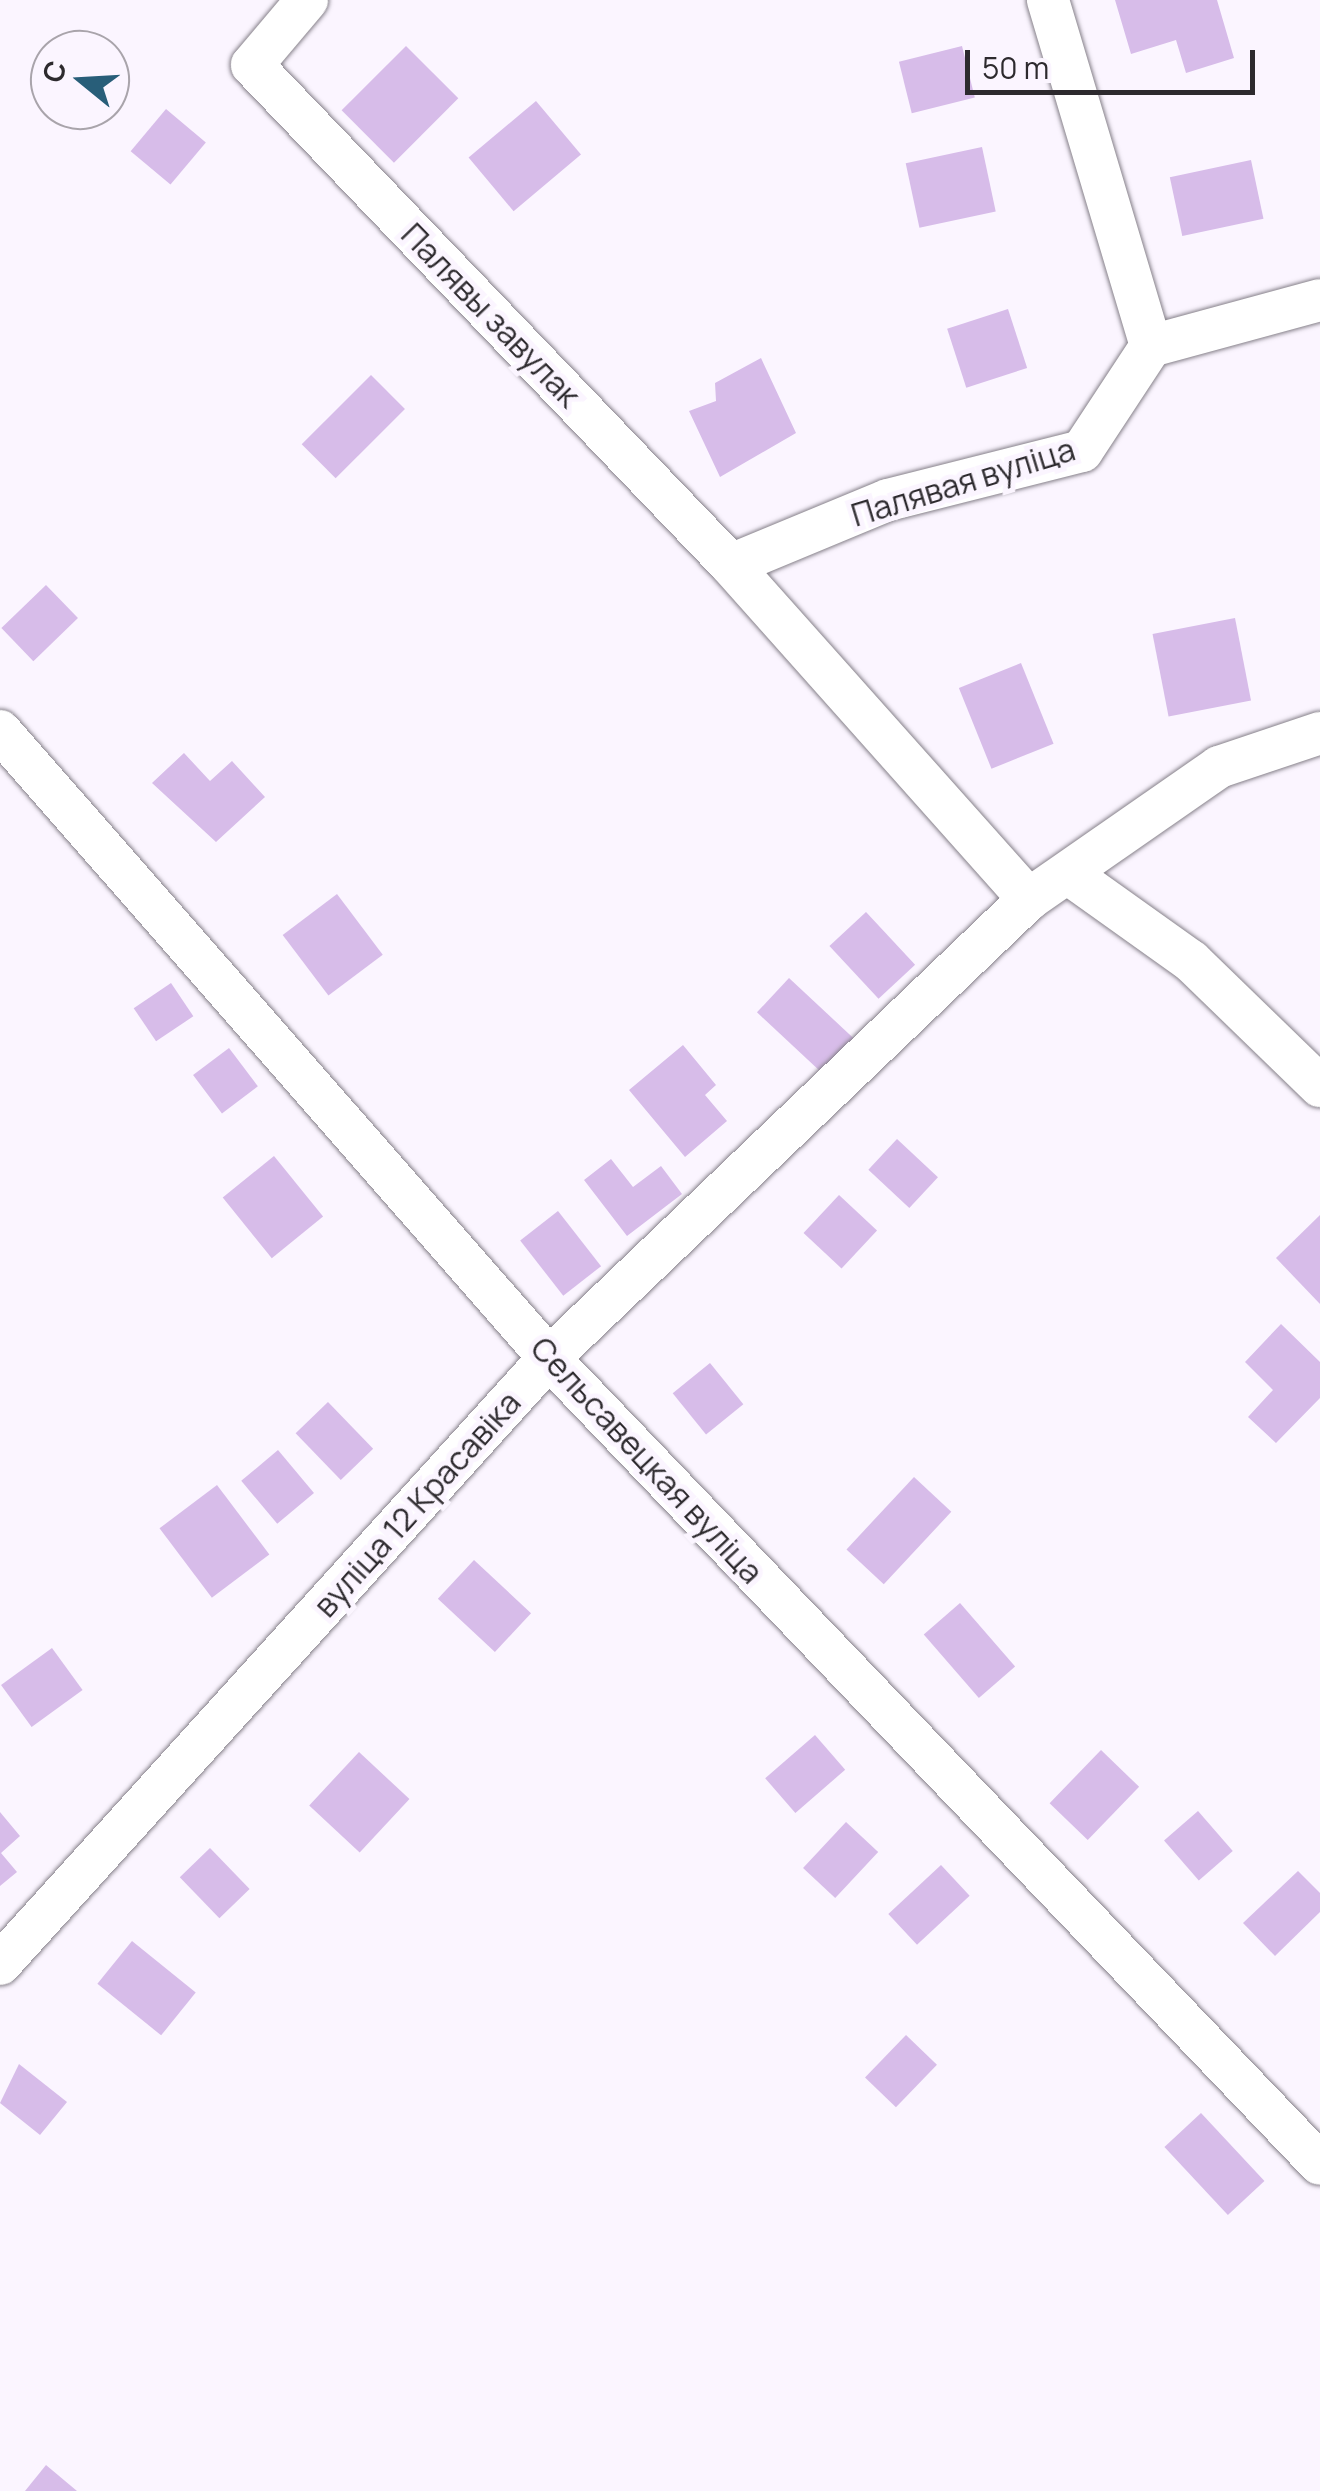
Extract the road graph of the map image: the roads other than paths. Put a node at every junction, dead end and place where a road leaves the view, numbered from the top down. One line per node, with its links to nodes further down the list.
1 (307, 0): 5 (street, Палявы завулак)
2 (1048, 0): 4 (street)
3 (1320, 300): 4 (street)
4 (1151, 346): 5 (street, Палявая вуліца)
5 (731, 564): 9 (street, Палявы завулак)
6 (0, 731): 11 (street, Сельсавецкая вуліца)
7 (1320, 734): 8 (street, вуліца 12 Красавіка)
8 (1069, 874): 9 (street, вуліца 12 Красавіка); 10 (street)
9 (1029, 899): 11 (street, вуліца 12 Красавіка)
10 (1320, 1086)
11 (549, 1358): 12 (street, вуліца 12 Красавіка); 13 (street, Сельсавецкая вуліца)
12 (0, 1964)
13 (1320, 2164)

